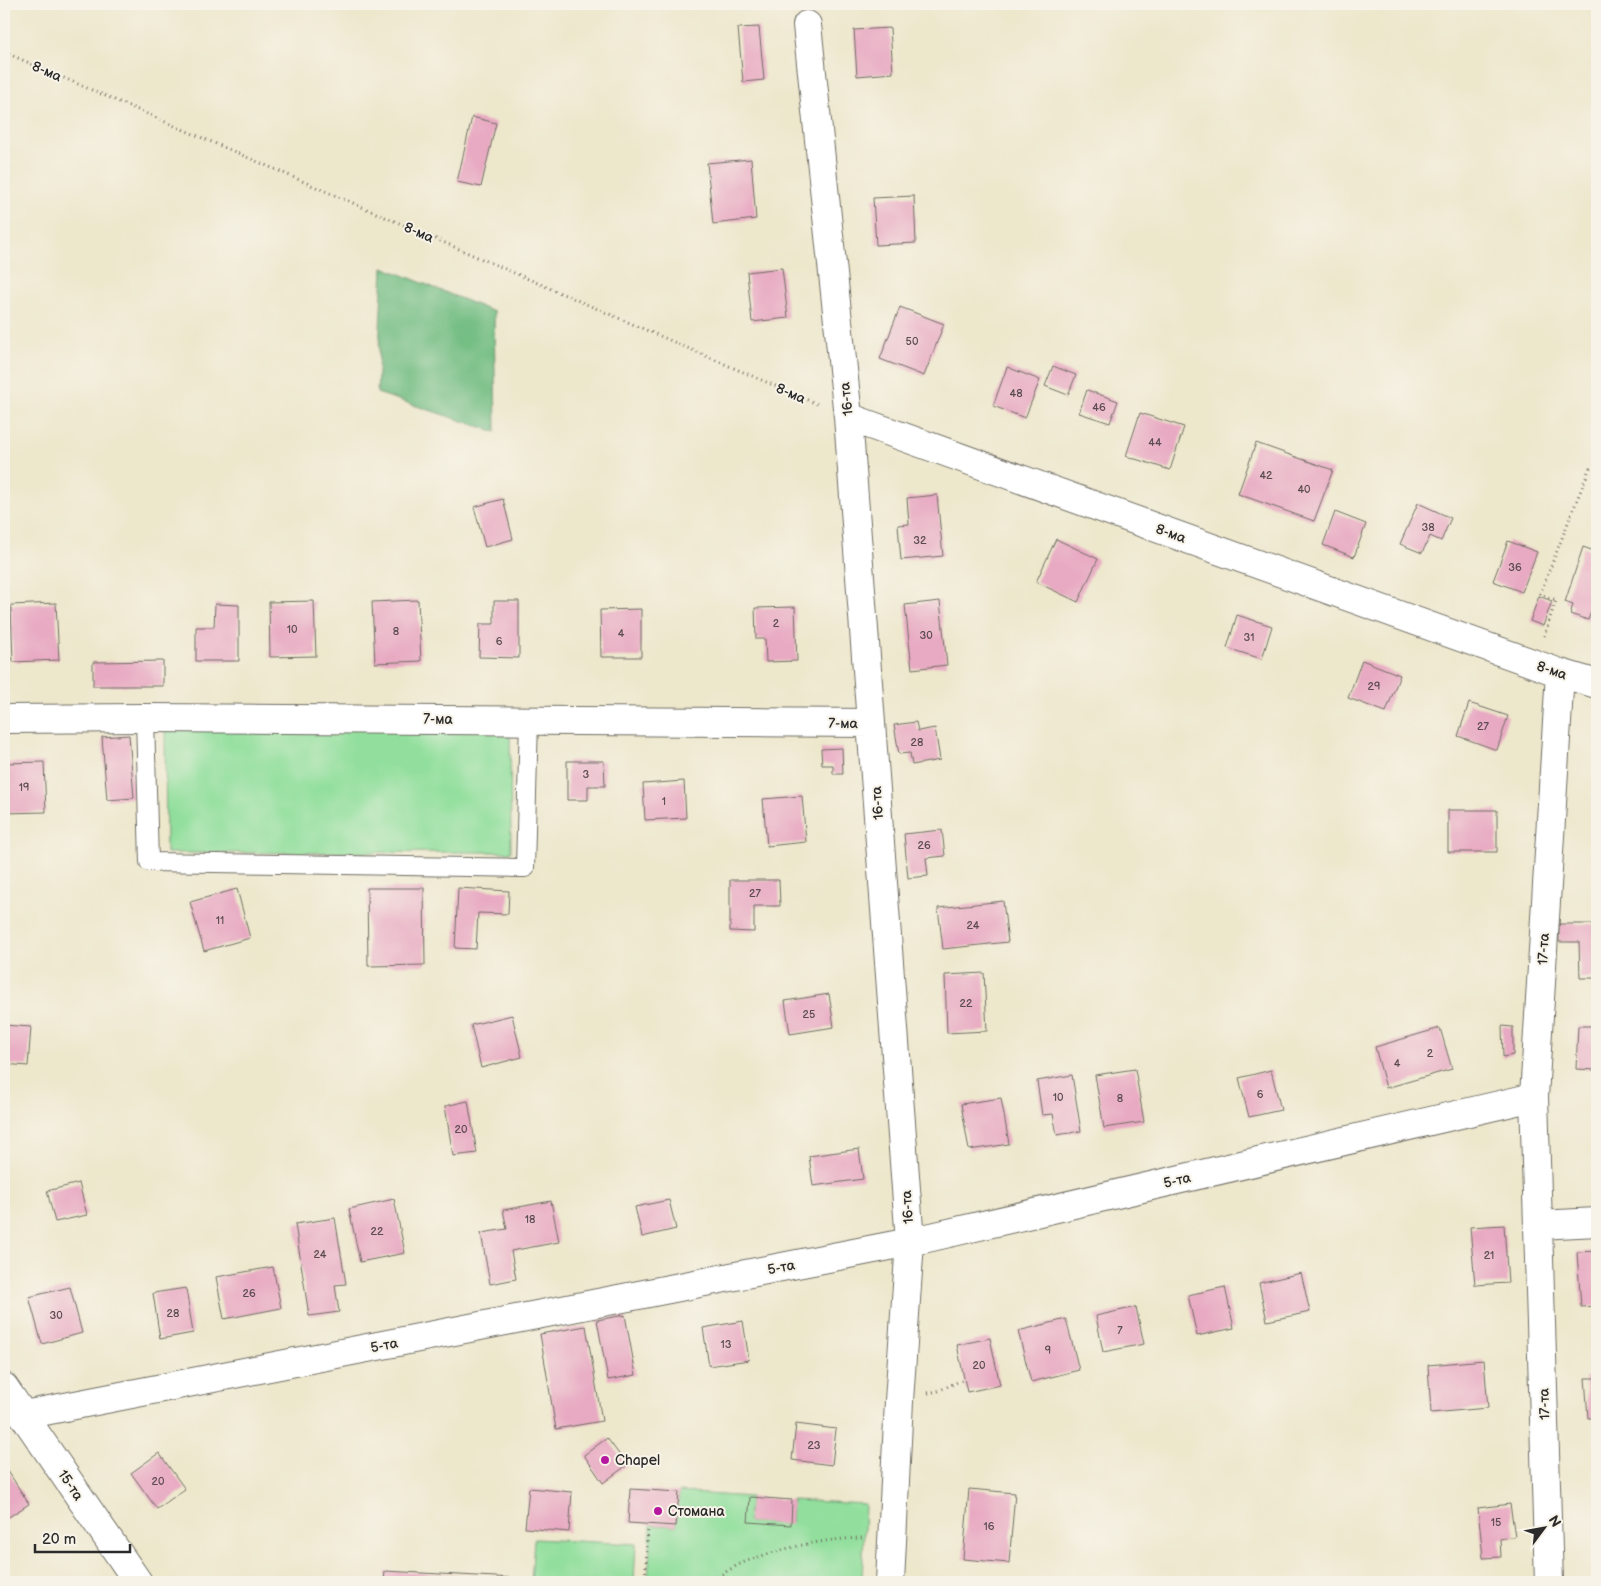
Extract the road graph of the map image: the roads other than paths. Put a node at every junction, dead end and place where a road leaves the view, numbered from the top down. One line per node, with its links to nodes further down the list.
1 (807, 25): 2 (street, 16-та)
2 (848, 417): 3 (street, 8-ма); 8 (street, 16-та)
3 (1548, 668): 4 (street, 8-ма); 9 (street, 17-та)
4 (1597, 684)
5 (145, 718): 6 (street, 7-ма); 7 (street, 7-ма); 7 (lane)
6 (4, 720)
7 (529, 720): 8 (street, 7-ма)
8 (871, 723): 12 (street, 16-та)
9 (1534, 1097): 11 (street, 17-та); 12 (street, 5-та)
10 (1597, 1222): 11 (street)
11 (1539, 1225): 17 (street, 17-та)
12 (910, 1242): 14 (street, 5-та); 16 (street, 16-та)
13 (4, 1387): 14 (street, 15-та)
14 (24, 1415): 15 (street, 15-та)
15 (138, 1582)
16 (890, 1582)
17 (1549, 1582)

